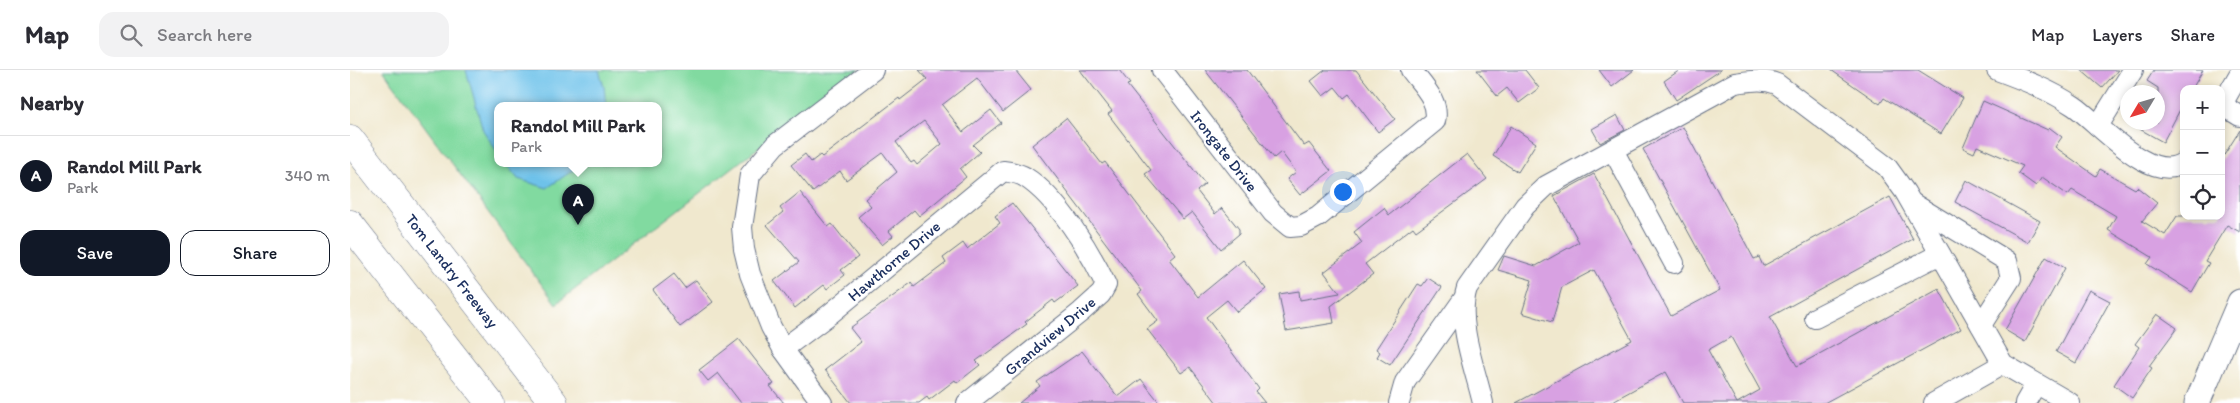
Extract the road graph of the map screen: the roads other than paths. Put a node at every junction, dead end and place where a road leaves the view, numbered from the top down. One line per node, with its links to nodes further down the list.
1 (873, 70): 23 (street)
2 (1162, 70): 3 (street, Irongate Drive)
3 (1411, 70)
4 (1997, 70): 10 (street)
5 (2133, 70): 10 (street)
6 (2240, 73): 7 (street)
7 (2225, 100)
8 (2225, 108): 9 (street)
9 (2240, 116)
10 (2098, 126): 13 (street)
11 (350, 140): 27 (highway, Tom Landry Freeway)
12 (1613, 150): 14 (street); 17 (street); 19 (street)
13 (2180, 165)
14 (1912, 203): 16 (street); 22 (street)
15 (350, 224): 26 (highway)
16 (1940, 254): 21 (street); 22 (street)
17 (1674, 263)
18 (1106, 284): 23 (street, Hawthorne Drive); 29 (street, Grandview Drive)
19 (1463, 300): 30 (street); 31 (street)
20 (2240, 302): 35 (main road)
21 (1815, 318)
22 (1980, 325): 24 (street)
23 (783, 349): 28 (street)
24 (2003, 364): 25 (street); 32 (street)
25 (2036, 384): 33 (street); 34 (street)
26 (490, 403)
27 (554, 403)
28 (822, 403)
29 (967, 403)
30 (1399, 403)
31 (1483, 403)
32 (1934, 403)
33 (2025, 403)
34 (2070, 403)
35 (2197, 403)

